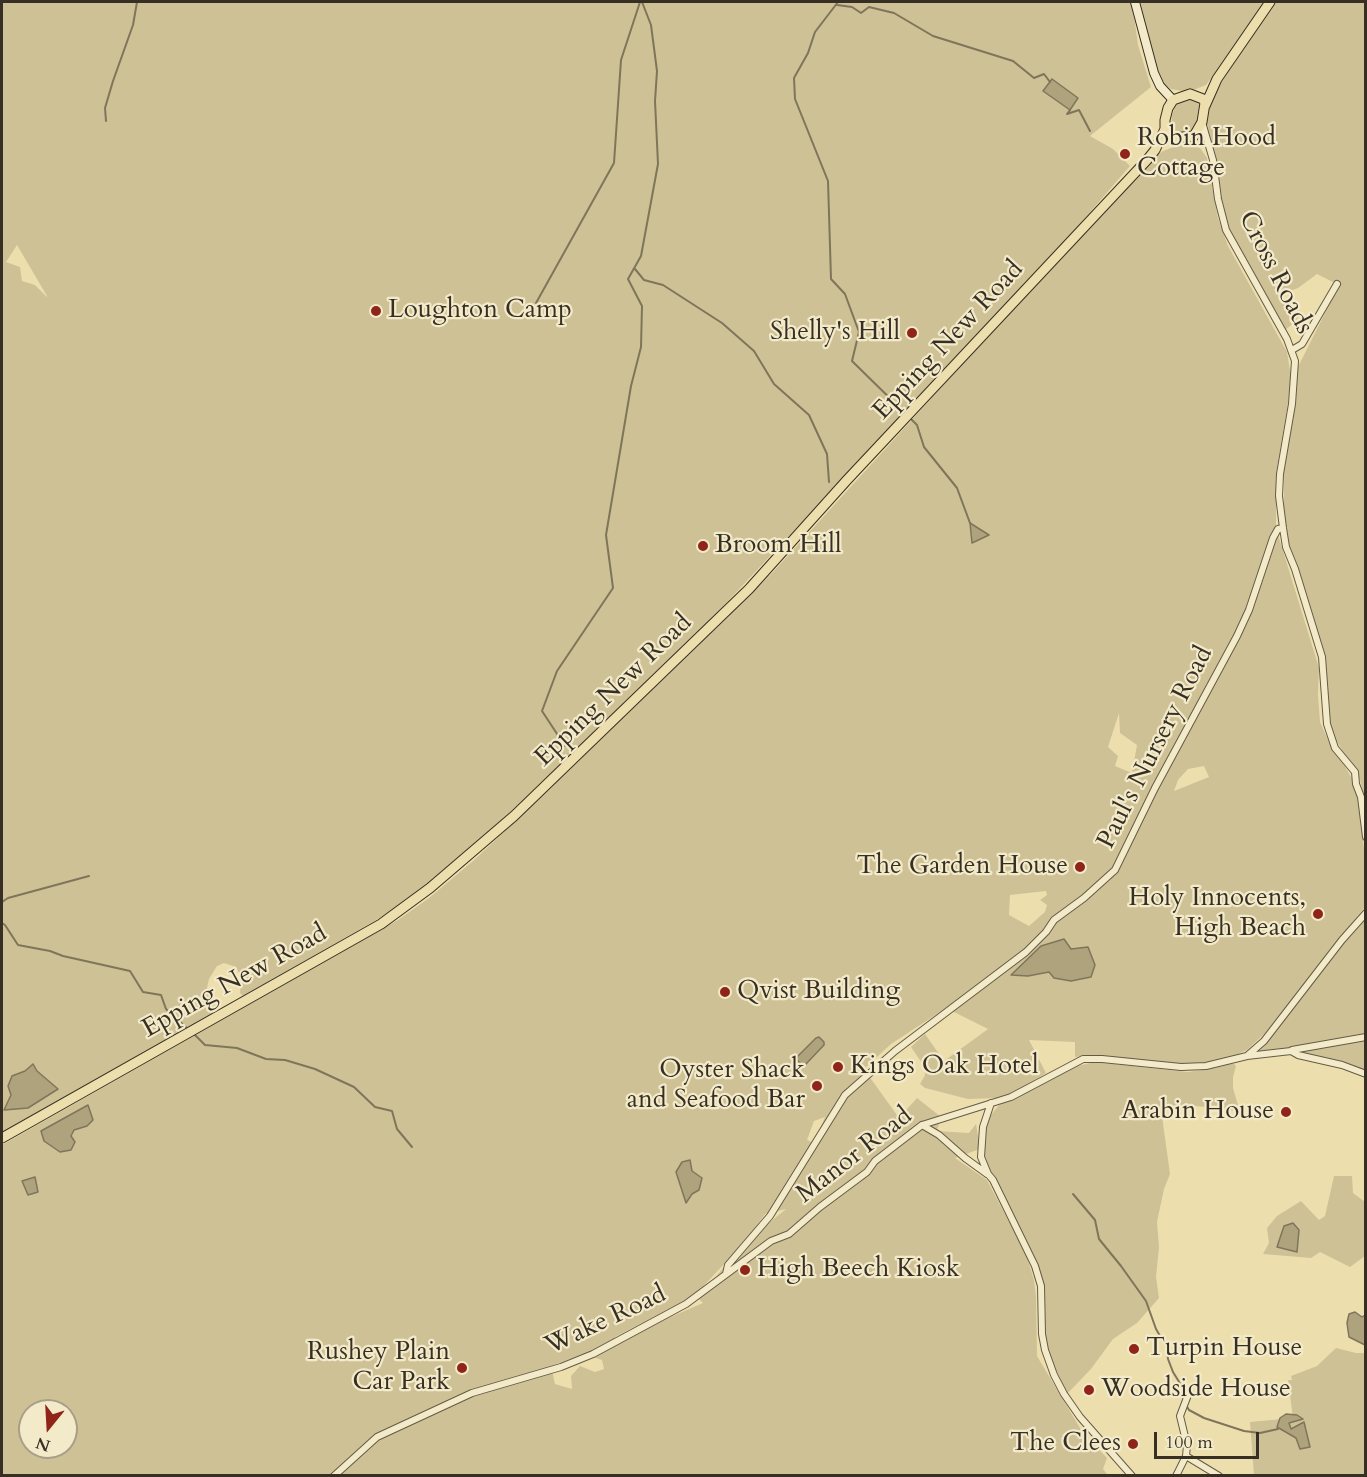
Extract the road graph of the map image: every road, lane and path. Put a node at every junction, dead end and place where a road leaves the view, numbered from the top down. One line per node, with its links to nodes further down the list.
1 (1135, 2): 5 (street)
2 (1270, 2): 3 (main road)
3 (1217, 79): 4 (main road); 6 (main road)
4 (1195, 94): 5 (main road); 6 (main road)
5 (1173, 100): 8 (main road)
6 (1205, 106): 7 (main road)
7 (1202, 122): 9 (main road); 11 (street, Cross Roads)
8 (1165, 129): 10 (main road); 12 (main road, Epping New Road)
9 (1191, 137): 10 (main road); 11 (street)
10 (1179, 139): 12 (main road, Epping New Road)
11 (1207, 145): 14 (street, Cross Roads)
12 (1155, 150): 24 (main road, Epping New Road)
13 (1337, 284): 14 (street)
14 (1292, 350): 15 (street, Cross Roads)
15 (1283, 528): 16 (street, Cross Roads); 25 (street, Paul's Nursery Road)
16 (1365, 837)
17 (1365, 913): 20 (street)
18 (1365, 1037): 19 (street)
19 (1291, 1051): 20 (street, Manor Road); 21 (street, Manor Road)
20 (1247, 1056): 22 (street, Manor Road)
21 (1365, 1074)
22 (991, 1103): 23 (street, Manor Road); 26 (street)
23 (921, 1125): 26 (street); 27 (street, Manor Road)
24 (2, 1138)
25 (810, 1151): 27 (street, Wake Road)
26 (988, 1174): 31 (street)
27 (726, 1274): 30 (street, Wake Road)
28 (1188, 1395): 29 (street)
29 (1186, 1456): 32 (street); 33 (street)
30 (334, 1476)
31 (1132, 1476)
32 (1176, 1476)
33 (1219, 1476)

